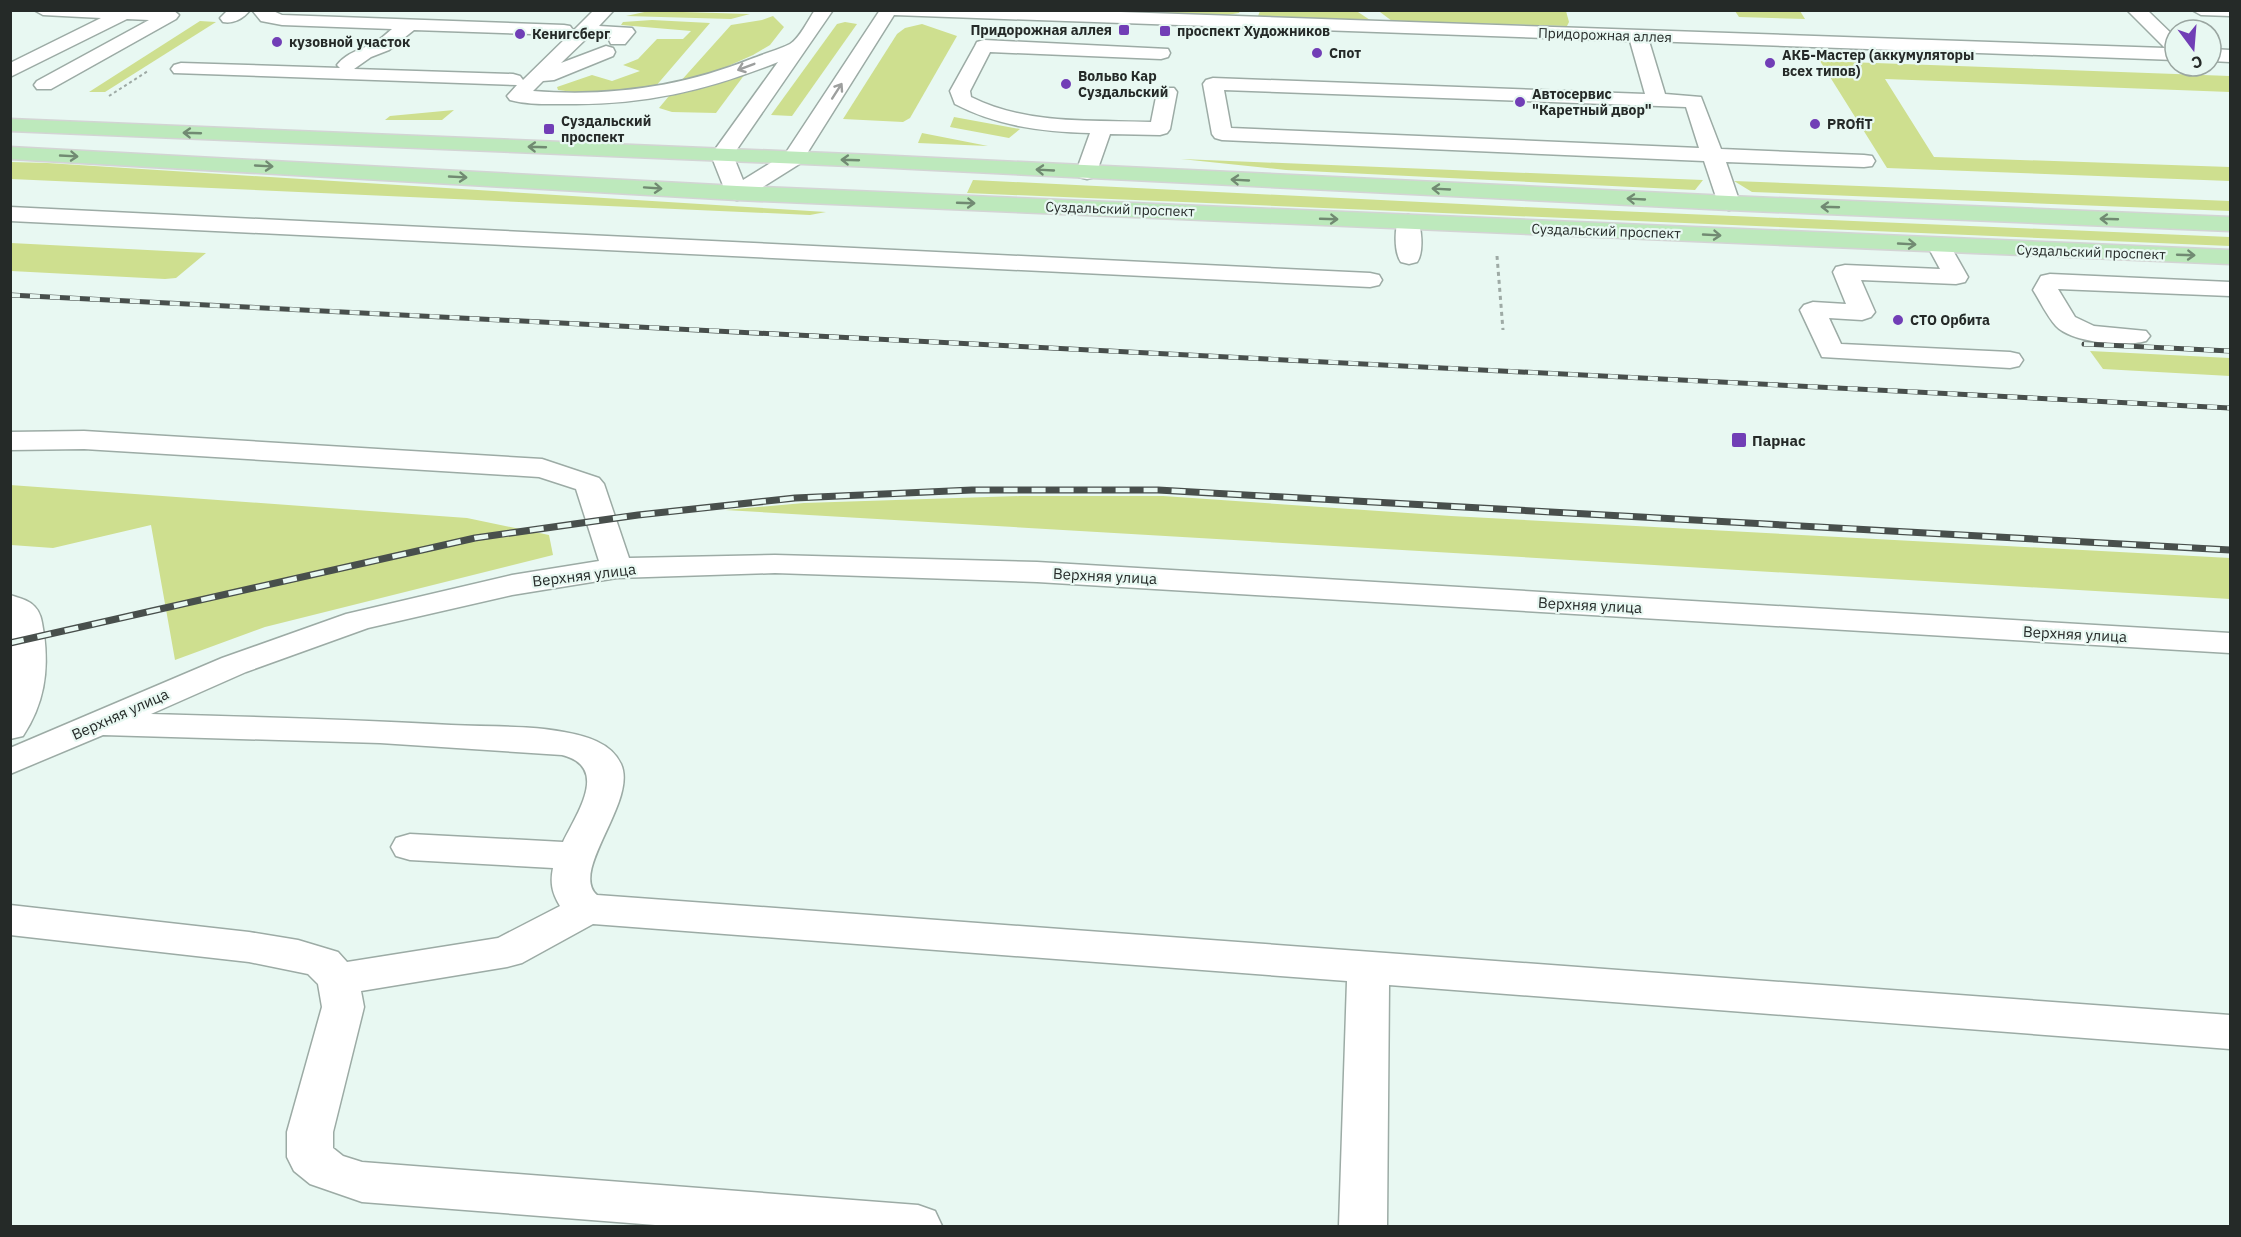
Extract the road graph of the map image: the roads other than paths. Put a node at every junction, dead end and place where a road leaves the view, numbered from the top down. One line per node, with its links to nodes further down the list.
1 (43, 10): 9 (street)
2 (261, 10): 13 (street)
3 (605, 10): 10 (street)
4 (824, 10): 17 (street)
5 (890, 10): 11 (street, Придорожная аллея); 33 (street, one-way to 5)
6 (2136, 10): 16 (street)
7 (2201, 10): 8 (street)
8 (2230, 11)
9 (123, 13): 23 (street); 25 (street)
10 (582, 16): 14 (street); 24 (street); 24 (street)
11 (1089, 17): 12 (street, Придорожная аллея); 18 (street)
12 (1252, 17): 15 (street, Придорожная аллея)
13 (409, 25): 14 (street); 21 (street)
14 (564, 30): 24 (street)
15 (1638, 36): 20 (street, Придорожная аллея); 27 (street)
16 (2163, 36)
17 (800, 46): 24 (street, one-way to 24); 31 (street)
18 (1077, 50): 19 (street); 29 (street)
19 (1161, 53)
20 (2163, 54)
21 (347, 65)
22 (181, 69): 24 (street)
23 (10, 71)
24 (526, 75)
25 (44, 85)
26 (1167, 92): 29 (street)
27 (1657, 100): 32 (street); 32 (street)
28 (10, 125): 31 (main road, one-way to 28)
29 (1102, 126): 35 (street)
30 (10, 153): 36 (main road, Суздальский проспект, one-way to 36)
31 (722, 155): 33 (main road); 36 (street)
32 (1713, 155): 34 (street); 37 (street)
33 (793, 158): 35 (main road, one-way to 33); 36 (street)
34 (1864, 161)
35 (1087, 172): 37 (main road, one-way to 35)
36 (737, 193): 39 (main road, Суздальский проспект, one-way to 39)
37 (1729, 203): 40 (main road, one-way to 37)
38 (10, 214): 44 (street)
39 (1408, 222): 41 (main road, Суздальский проспект, one-way to 41); 42 (street)
40 (2230, 224)
41 (1939, 245): 43 (main road, Суздальский проспект, one-way to 43); 47 (street)
42 (1409, 257)
43 (2230, 257)
44 (1370, 280)
45 (2230, 289): 46 (street)
46 (2137, 336)
47 (2010, 360)
48 (10, 441): 49 (street)
49 (617, 568): 51 (street, Верхняя улица); 52 (street, Верхняя улица)
50 (10, 605): 53 (street)
51 (2230, 643)
52 (97, 724): 54 (street, Верхняя улица); 56 (street)
53 (10, 728)
54 (10, 762)
55 (410, 847): 56 (street)
56 (576, 856): 57 (street)
57 (587, 909): 59 (street); 60 (street)
58 (10, 920): 60 (street)
59 (1368, 968): 61 (street); 63 (street)
60 (338, 979): 62 (street)
61 (2230, 1032)
62 (918, 1227)
63 (1363, 1227)

